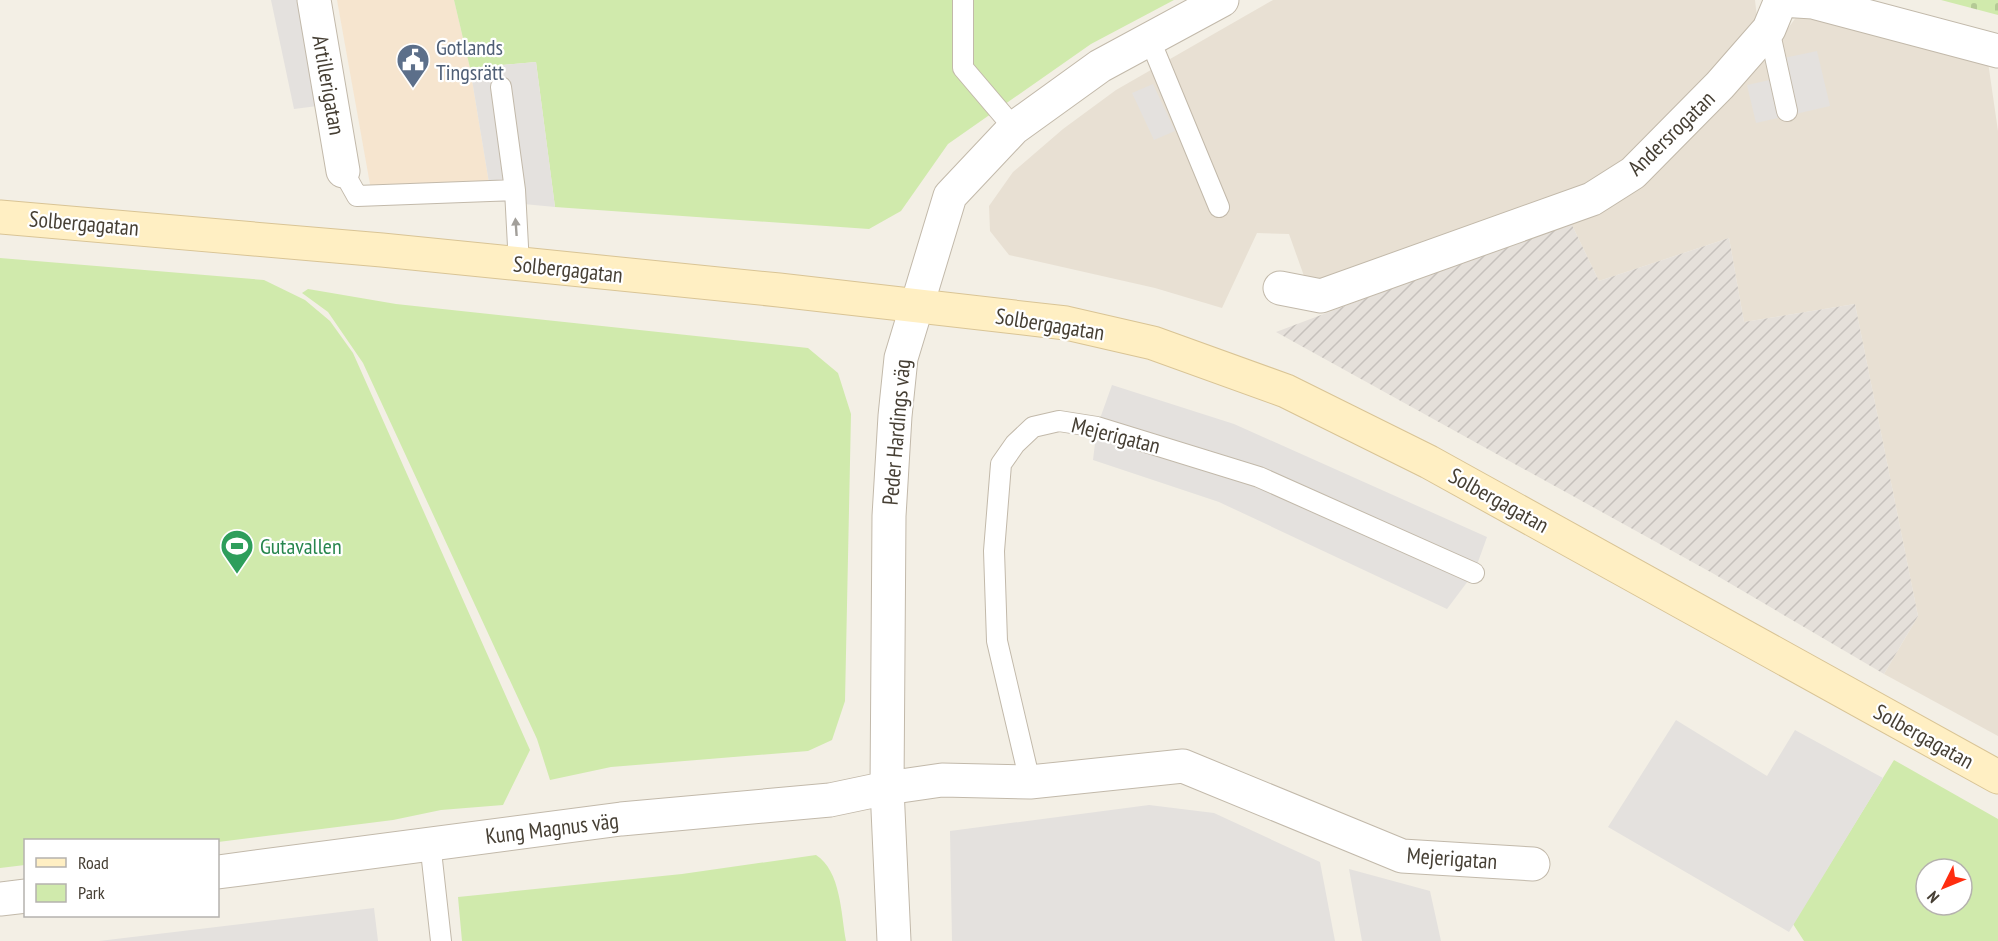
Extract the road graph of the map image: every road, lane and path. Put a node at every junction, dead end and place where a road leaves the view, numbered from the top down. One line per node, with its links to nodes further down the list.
1 (314, 0): 10 (street, Artillerigatan)
2 (963, 0): 9 (lane)
3 (1222, 0): 5 (street, Peder Hardings väg)
4 (1777, 10): 6 (street); 8 (lane); 15 (street, Andersrogatan)
5 (1150, 40): 9 (street, Peder Hardings väg); 12 (lane)
6 (1998, 51)
7 (501, 87): 11 (lane)
8 (1787, 111)
9 (1014, 128): 16 (street, Peder Hardings väg)
10 (343, 171): 11 (lane)
11 (515, 190): 14 (lane, one-way to 11)
12 (1219, 207)
13 (0, 217): 14 (main road, Solbergagatan)
14 (519, 265): 16 (main road, Solbergagatan)
15 (1280, 288)
16 (916, 305): 18 (main road, Solbergagatan); 20 (street, Peder Hardings väg)
17 (1474, 573): 19 (lane, Mejerigatan)
18 (1998, 777)
19 (1030, 782): 20 (street, Mejerigatan); 22 (street, Mejerigatan)
20 (887, 788): 21 (street, Kung Magnus väg); 27 (street, Peder Hardings väg)
21 (430, 842): 23 (street, Kung Magnus väg); 26 (lane)
22 (1533, 864)
23 (219, 872)
24 (24, 896): 25 (street)
25 (0, 899)
26 (441, 941)
27 (894, 941)

